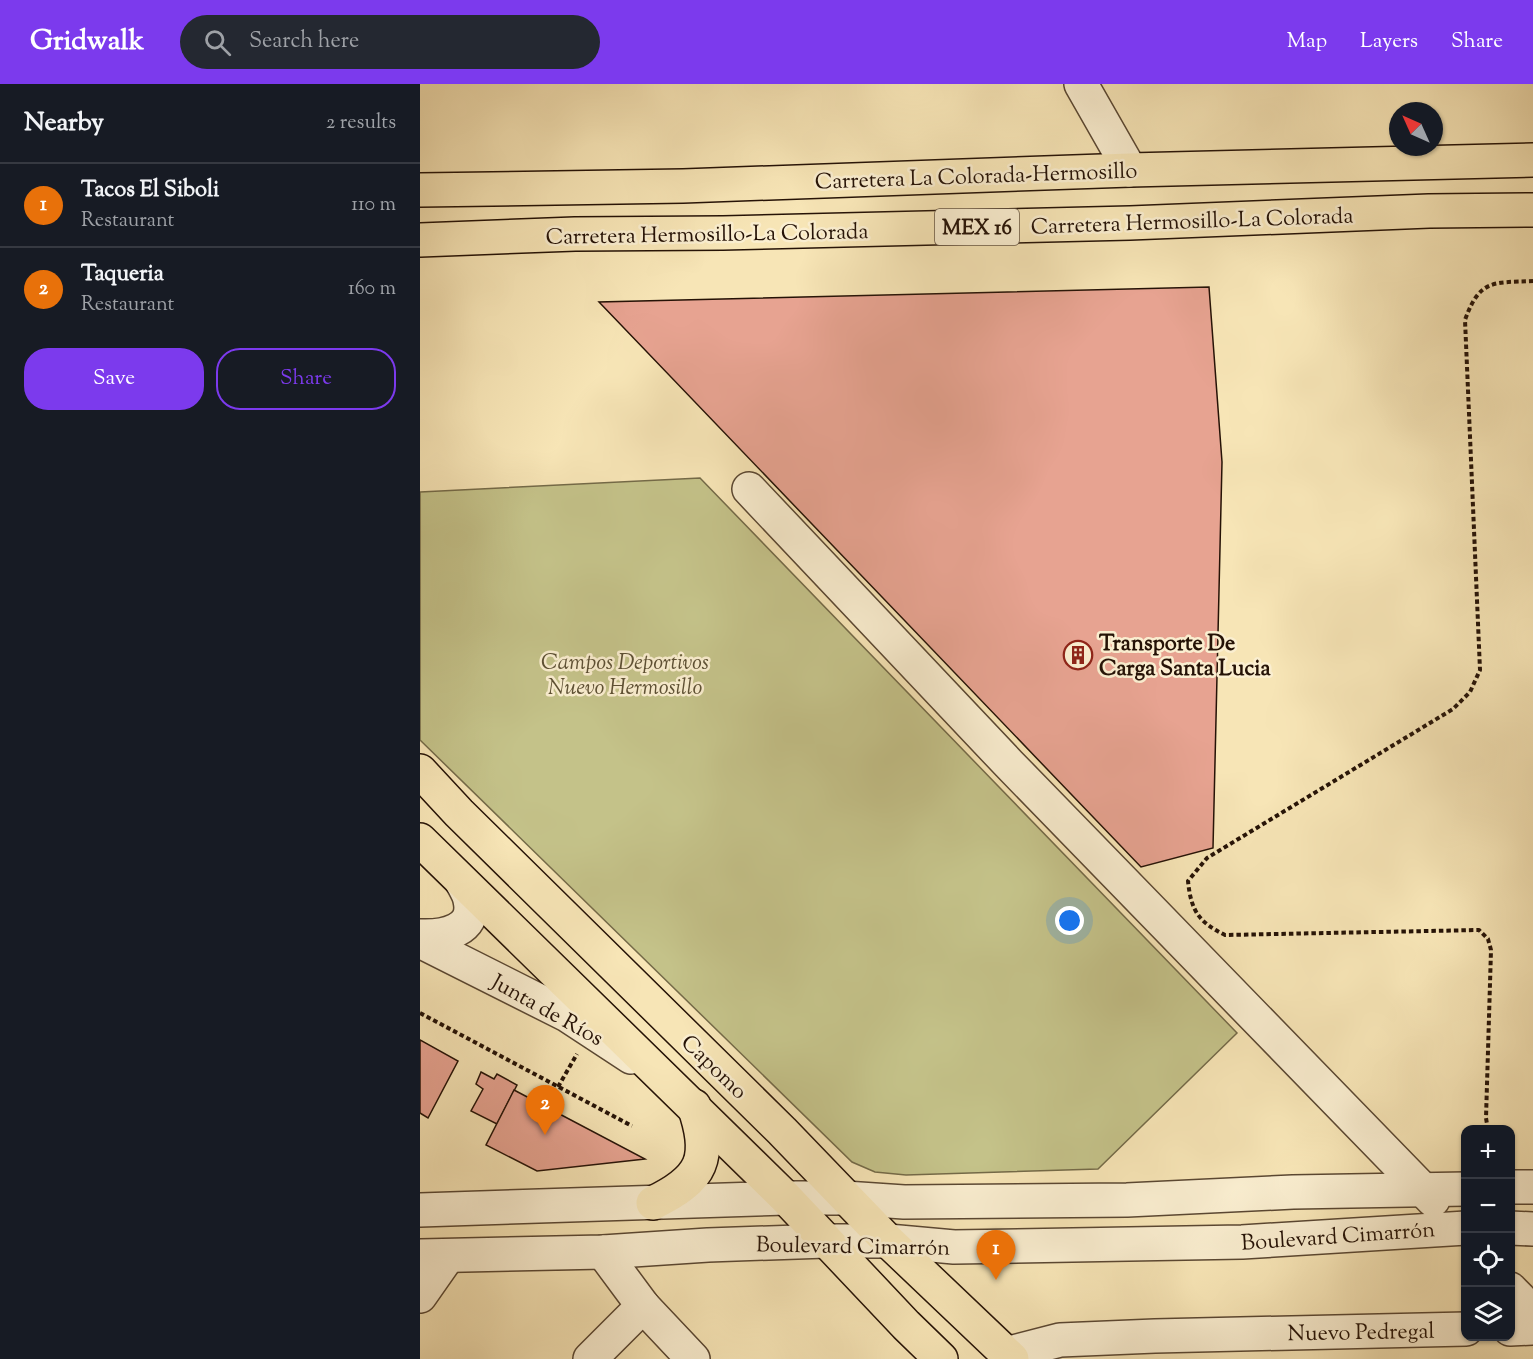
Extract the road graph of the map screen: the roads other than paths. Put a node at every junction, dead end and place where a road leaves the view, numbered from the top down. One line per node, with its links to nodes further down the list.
1 (1081, 84): 3 (street)
2 (1533, 160): 3 (main road, Carretera La Colorada-Hermosillo / MEX 16)
3 (1130, 170): 6 (main road, Carretera La Colorada-Hermosillo / MEX 16)
4 (420, 179): 6 (main road)
5 (420, 190): 6 (main road, Carretera La Colorada-Hermosillo / MEX 16)
6 (462, 190)
7 (1533, 210): 8 (main road, Carretera Hermosillo-La Colorada / MEX 16)
8 (420, 240)
9 (749, 489): 18 (street)
10 (420, 771): 20 (main road, Capomo)
11 (420, 840): 12 (main road, Capomo)
12 (462, 882): 13 (street); 14 (main road, Capomo)
13 (425, 933): 14 (street, Junta de Ríos)
14 (683, 1096): 19 (main road, Capomo); 21 (main road)
15 (1515, 1187): 16 (street)
16 (1533, 1187)
17 (1461, 1189): 18 (street, Boulevard Cimarrón)
18 (1425, 1190): 20 (street, Boulevard Cimarrón); 25 (street)
19 (786, 1198): 20 (street, Boulevard Cimarrón); 21 (street, Boulevard Cimarrón); 26 (main road, Capomo)
20 (845, 1198): 27 (main road, Capomo)
21 (653, 1203): 22 (street, Boulevard Cimarrón)
22 (420, 1210)
23 (1515, 1228): 24 (street)
24 (1533, 1229)
25 (1461, 1232): 27 (street, Boulevard Cimarrón)
26 (826, 1241): 27 (street, Boulevard Cimarrón); 28 (street, Boulevard Cimarrón); 40 (main road, Capomo)
27 (888, 1241): 37 (main road, Capomo)
28 (603, 1252): 29 (street, Boulevard Cimarrón); 32 (street)
29 (434, 1256): 31 (street)
30 (1515, 1294): 33 (street)
31 (420, 1296)
32 (643, 1306): 38 (street); 39 (street)
33 (1533, 1312)
34 (1533, 1328): 36 (street)
35 (1461, 1329): 37 (street, Nuevo Pedregal)
36 (1515, 1329)
37 (1008, 1357)
38 (590, 1359)
39 (693, 1359)
40 (941, 1359)

